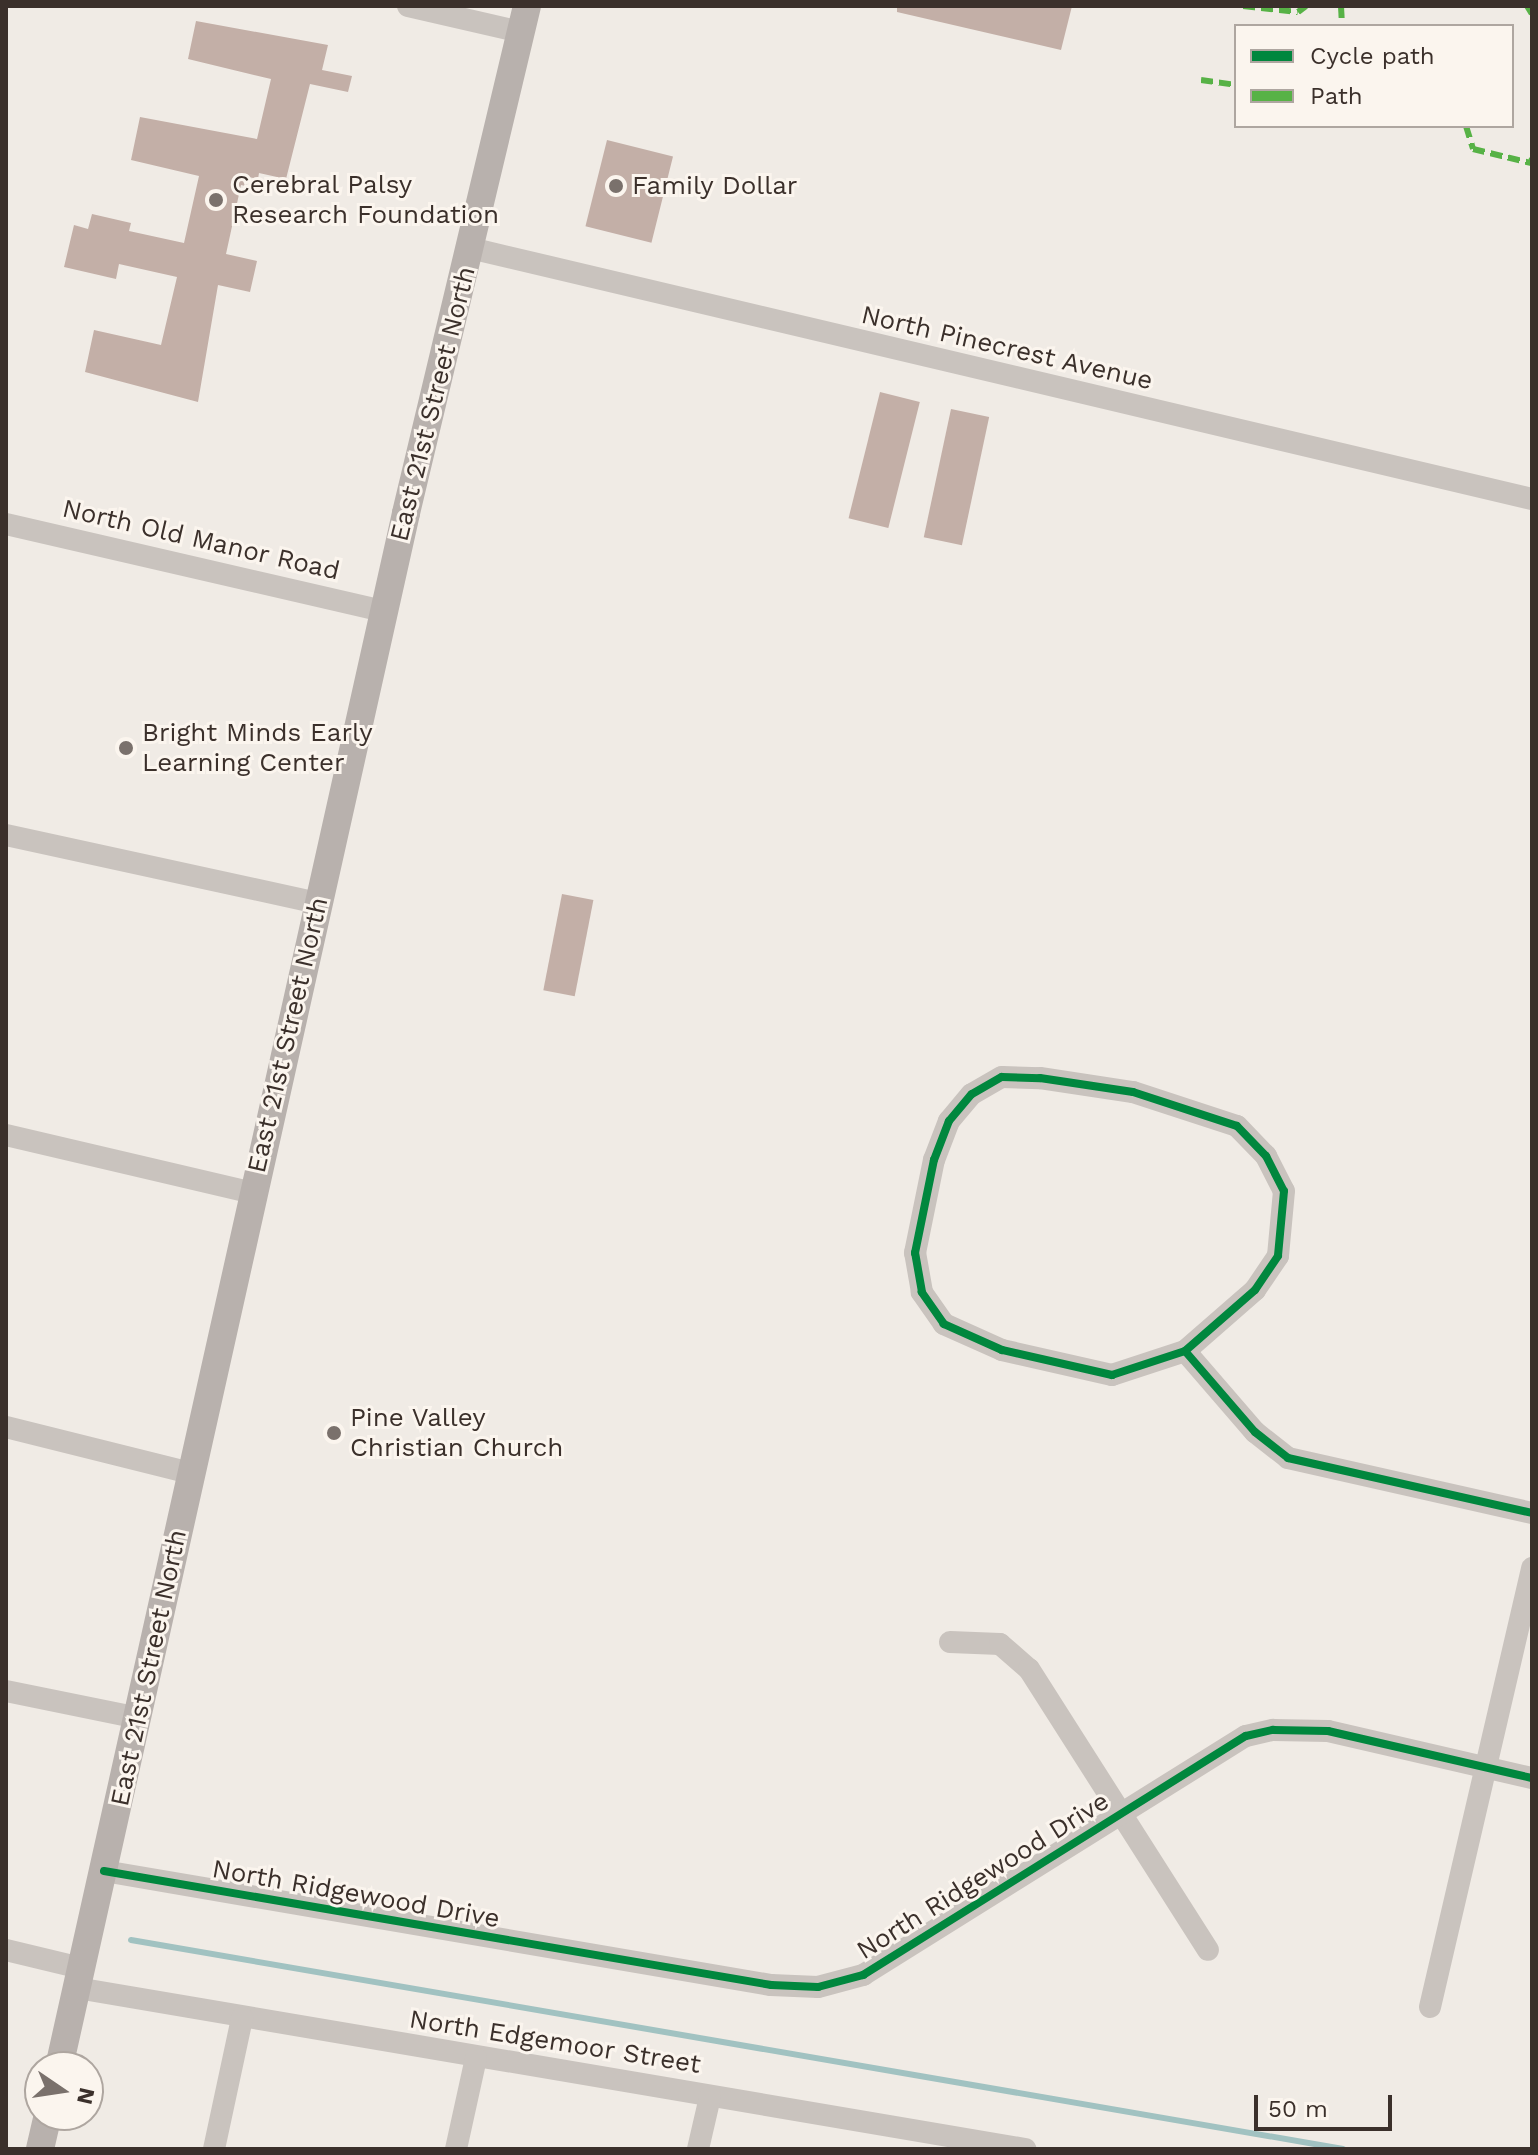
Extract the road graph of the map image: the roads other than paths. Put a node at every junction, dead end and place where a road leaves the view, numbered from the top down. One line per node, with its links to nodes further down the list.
1 (408, 6): 2 (street)
2 (524, 19): 3 (main road, East 21st Street North)
3 (470, 248): 4 (street, North Pinecrest Avenue); 6 (main road, East 21st Street North)
4 (1532, 499)
5 (6, 524): 6 (street, North Old Manor Road)
6 (384, 611): 8 (main road, East 21st Street North)
7 (6, 835): 8 (street)
8 (318, 903): 10 (main road, East 21st Street North)
9 (6, 1135): 10 (street)
10 (253, 1193): 13 (main road, East 21st Street North)
11 (1185, 1351): 11 (street); 14 (street)
12 (6, 1427): 13 (street)
13 (191, 1473): 18 (main road, East 21st Street North)
14 (1532, 1513)
15 (1532, 1568): 19 (street)
16 (950, 1642): 21 (street)
17 (6, 1691): 18 (street)
18 (139, 1718): 22 (main road, East 21st Street North)
19 (1487, 1767): 20 (street, North Ridgewood Drive); 21 (street, North Ridgewood Drive); 26 (street)
20 (1532, 1778)
21 (1122, 1813): 22 (street, North Ridgewood Drive); 24 (street)
22 (104, 1871): 25 (main road, East 21st Street North)
23 (6, 1950): 25 (street, North Edgemoor Street)
24 (1208, 1950)
25 (79, 1978): 27 (street, North Edgemoor Street); 28 (main road, East 21st Street North)
26 (1430, 2007)
27 (242, 2018): 29 (street, North Edgemoor Street); 32 (street)
28 (63, 2051)
29 (476, 2058): 30 (street, North Edgemoor Street); 33 (street)
30 (710, 2097): 31 (street, North Edgemoor Street); 34 (street)
31 (970, 2144): 35 (street, North Edgemoor Street)
32 (214, 2149)
33 (456, 2149)
34 (698, 2149)
35 (1025, 2149)

